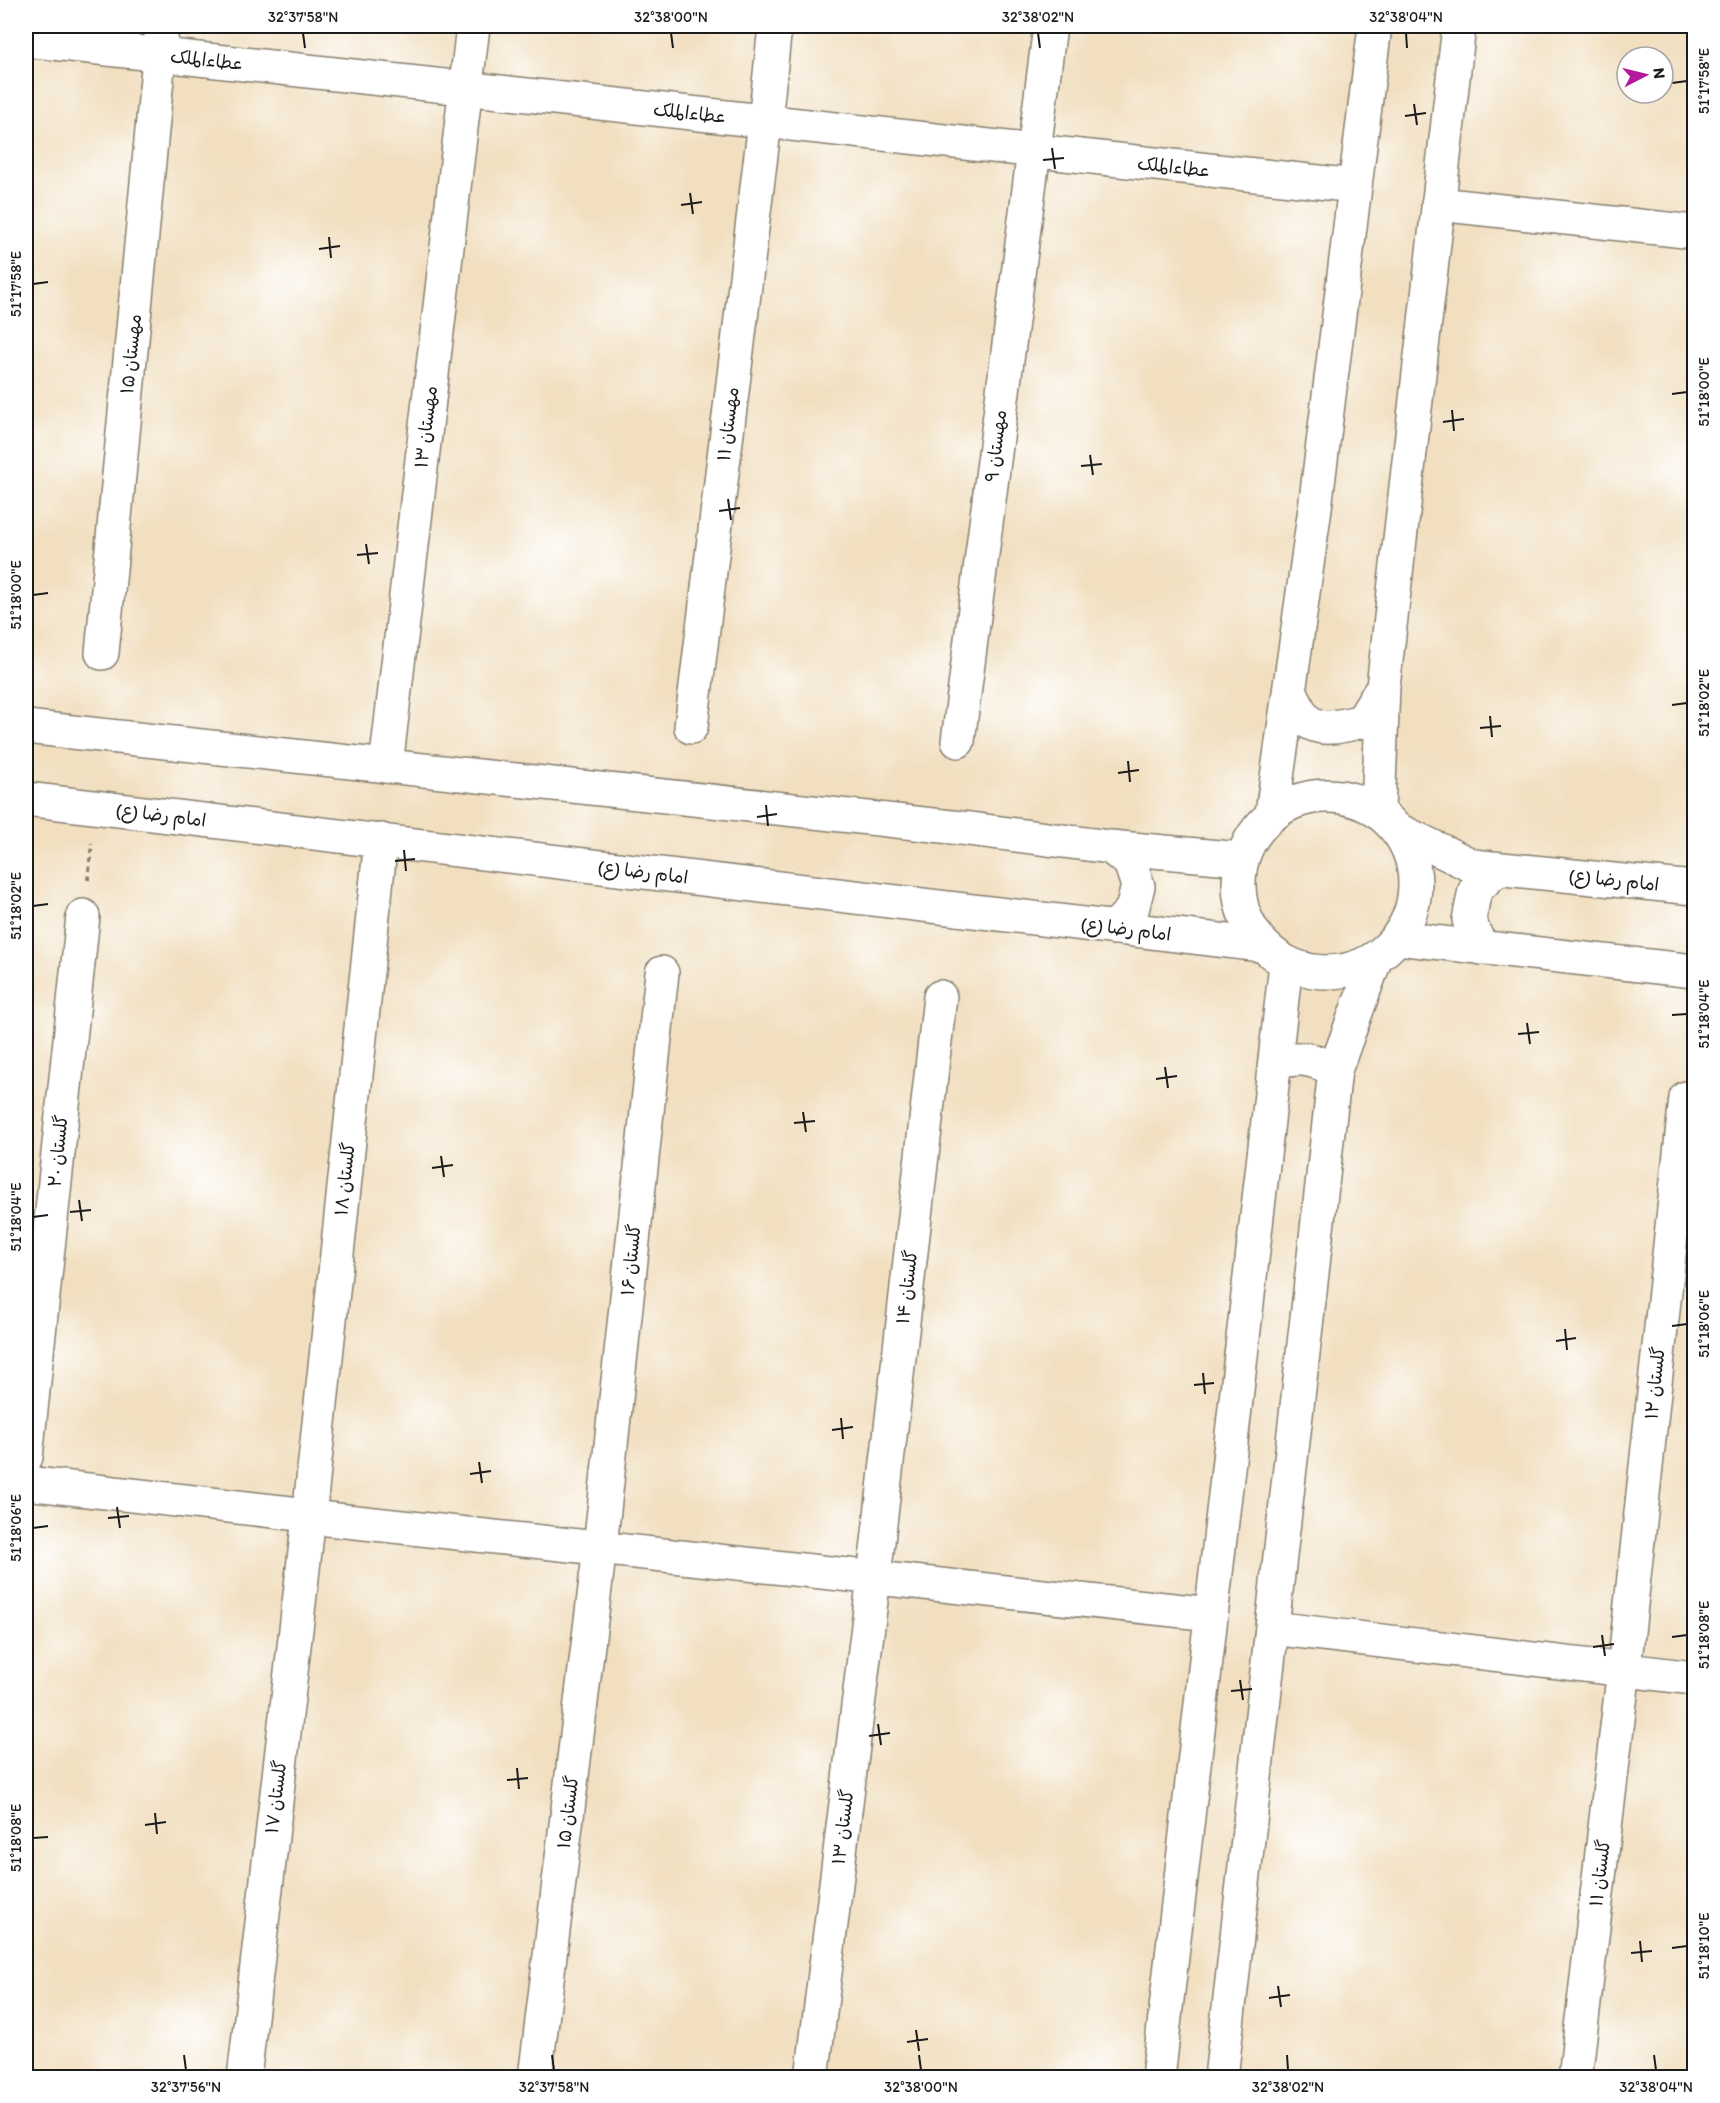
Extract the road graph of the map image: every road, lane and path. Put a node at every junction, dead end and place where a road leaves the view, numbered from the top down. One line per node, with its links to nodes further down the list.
1 (473, 26): 8 (street, مهستان ۱۳)
2 (775, 26): 9 (street, مهستان ۱۱)
3 (1050, 26): 10 (street, مهستان ۹)
4 (1375, 26): 11 (street)
5 (1459, 26): 12 (street)
6 (26, 40): 7 (street, عطاءالملک)
7 (161, 40): 8 (street, عطاءالملک); 14 (street, مهستان ۱۵)
8 (465, 89): 9 (street, عطاءالملک); 20 (street, مهستان ۱۳)
9 (765, 122): 10 (street, عطاءالملک); 18 (street, مهستان ۱۱)
10 (1035, 151): 11 (street, عطاءالملک); 19 (street, مهستان ۹)
11 (1355, 186): 16 (street)
12 (1438, 204): 13 (street); 15 (street)
13 (1695, 232)
14 (102, 652)
15 (1383, 687): 16 (street); 24 (street)
16 (1290, 689): 23 (street)
17 (26, 727): 20 (street)
18 (691, 727)
19 (958, 741)
20 (386, 766): 26 (street)
21 (26, 799): 22 (street, امام رضا (ع))
22 (97, 807): 25 (street, امام رضا (ع)); 30 (path)
23 (1272, 813): 24 (street); 27 (street)
24 (1388, 821): 28 (street, امام رضا (ع)); 33 (street)
25 (381, 840): 31 (street, امام رضا (ع)); 43 (street, گلستان ۱۸)
26 (1110, 847): 27 (street); 31 (street)
27 (1241, 858): 34 (street)
28 (1497, 869): 29 (street, امام رضا (ع)); 32 (street)
29 (1695, 888)
30 (83, 916): 41 (street, گلستان ۲۰)
31 (1114, 928): 34 (street, امام رضا (ع))
32 (1481, 948): 33 (street); 35 (street)
33 (1386, 949): 34 (street); 39 (street)
34 (1274, 954): 38 (street)
35 (1695, 971)
36 (662, 973): 44 (street, گلستان ۱۶)
37 (940, 997): 45 (street, گلستان ۱۴)
38 (1275, 1063): 39 (street); 46 (street)
39 (1335, 1070): 47 (street)
40 (1686, 1098): 48 (street, گلستان ۱۲)
41 (26, 1457)
42 (26, 1484): 43 (street)
43 (309, 1517): 44 (street); 50 (street, گلستان ۱۷)
44 (600, 1546): 45 (street); 51 (street, گلستان ۱۵)
45 (874, 1577): 46 (street); 52 (street, گلستان ۱۳)
46 (1210, 1614): 53 (street)
47 (1272, 1628): 48 (street); 54 (street)
48 (1624, 1669): 49 (street); 55 (street, گلستان ۱۱)
49 (1695, 1678)
50 (243, 2078)
51 (536, 2078)
52 (812, 2078)
53 (1158, 2078)
54 (1221, 2078)
55 (1575, 2078)

